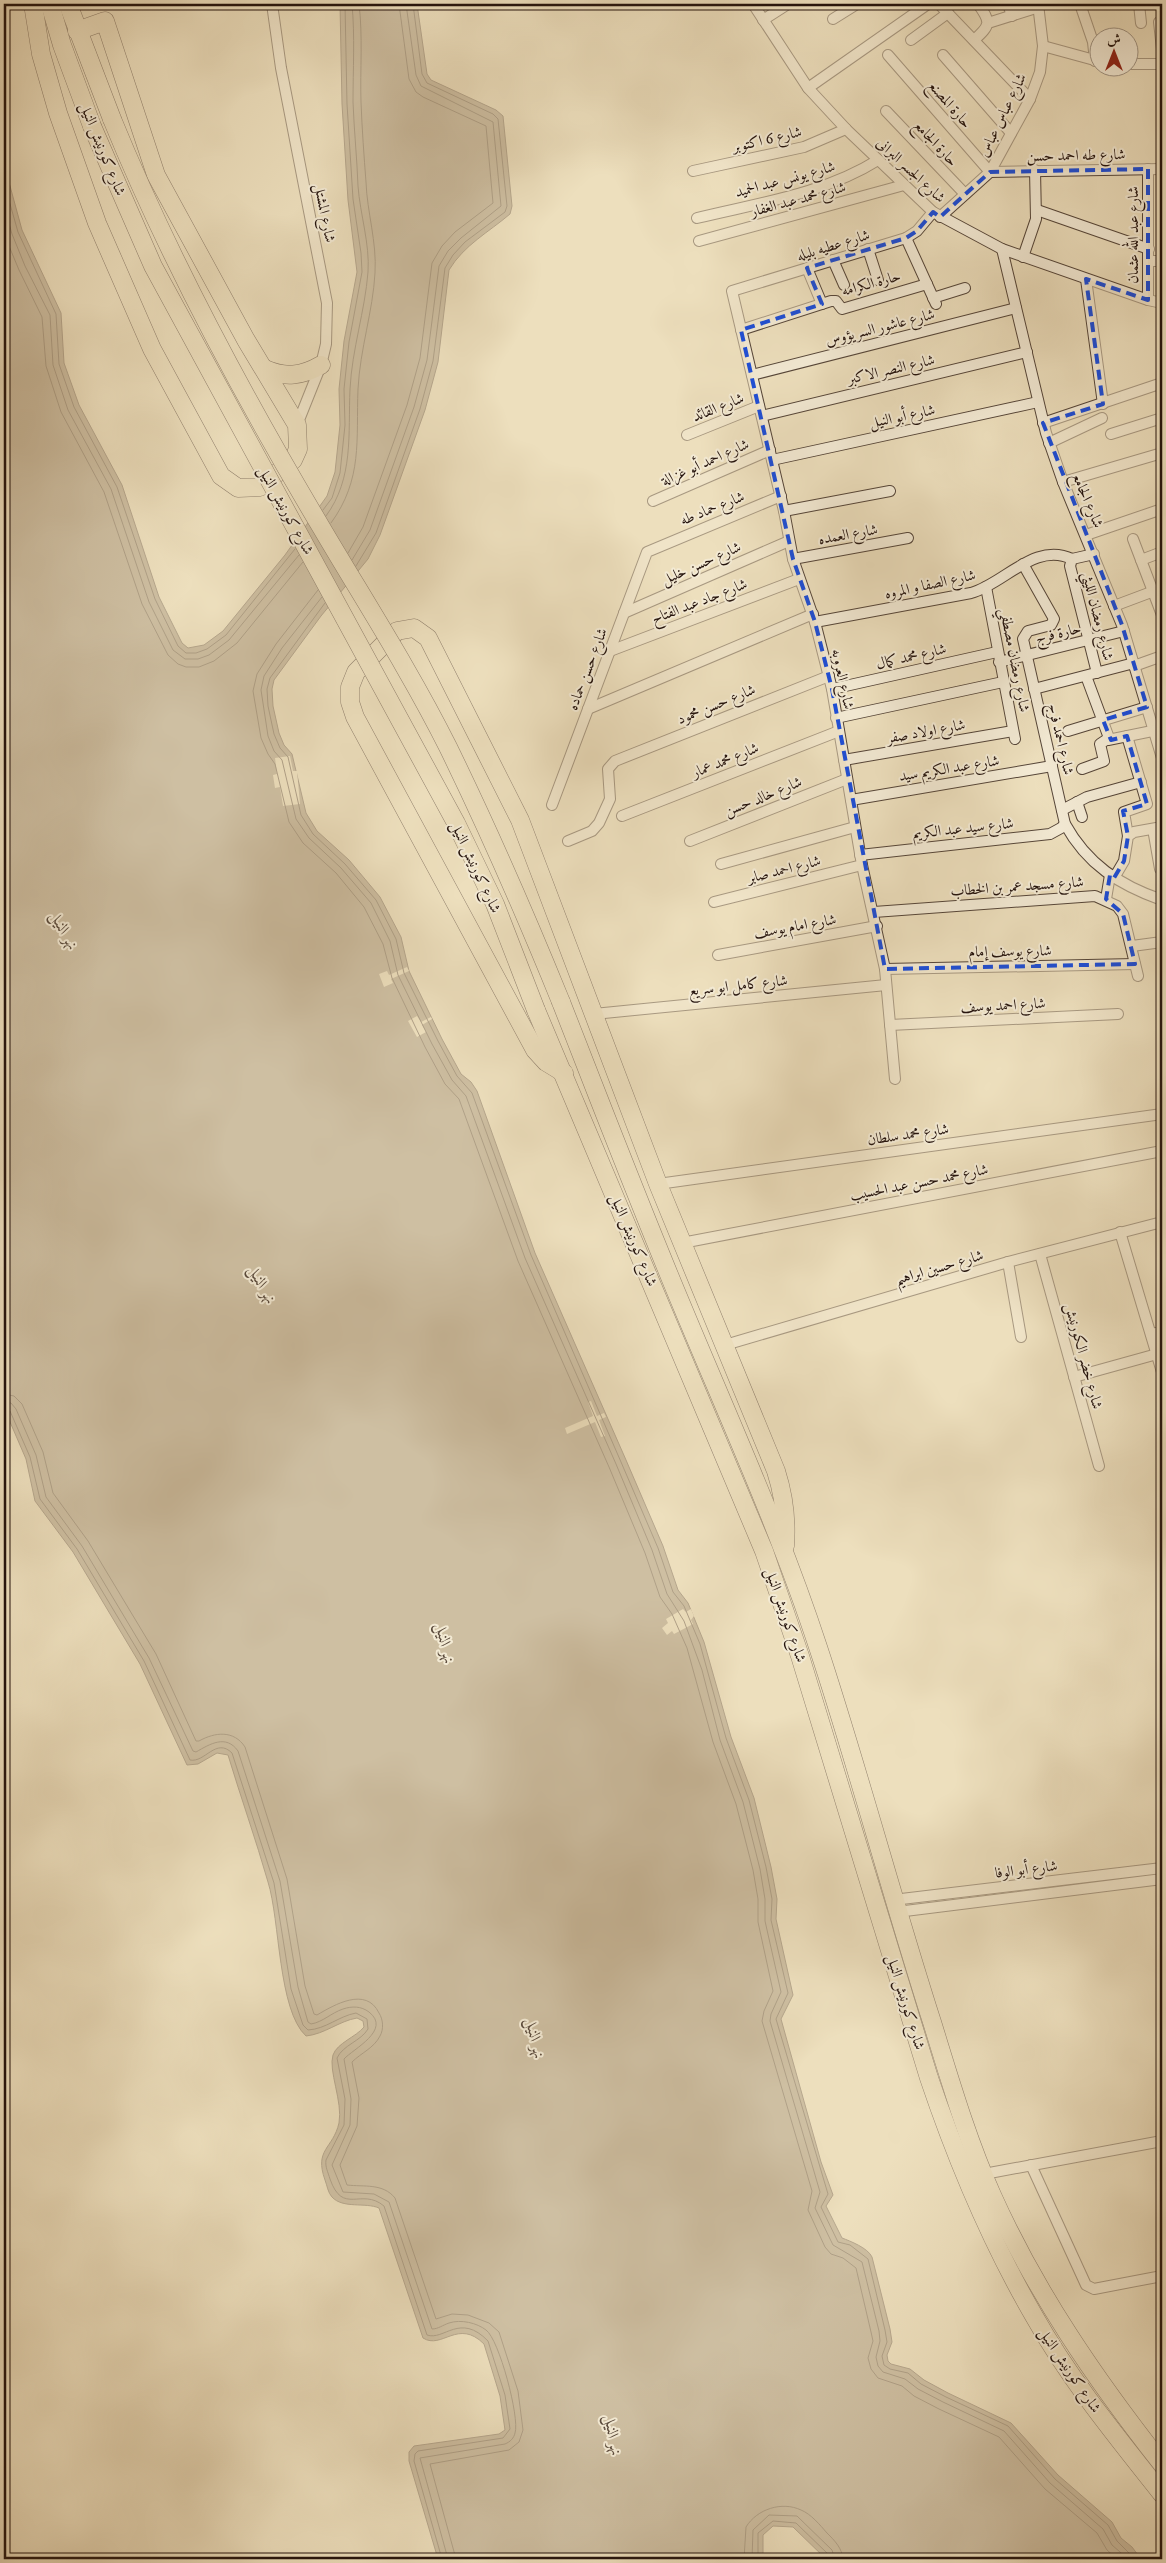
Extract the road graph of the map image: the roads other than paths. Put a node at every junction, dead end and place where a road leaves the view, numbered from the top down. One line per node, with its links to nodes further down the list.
1 (32, 4): 81 (highway)
2 (50, 4): 171 (highway, شارع كورنيش النيل, bridge)
3 (68, 4): 23 (highway, شارع كورنيش النيل)
4 (272, 4): 71 (street, شارع المشتل)
5 (753, 4): 18 (street, شارع الجسر البرانى)
6 (788, 4): 18 (street)
7 (857, 4): 17 (street)
8 (928, 4): 33 (street)
9 (939, 4): 15 (street)
10 (978, 4): 20 (street)
11 (1008, 4): 16 (street)
12 (1080, 4): 22 (street)
13 (1139, 4): 21 (street)
14 (1039, 5): 16 (street); 26 (street, شارع عباس عباس)
15 (948, 13): 24 (street); 25 (street)
16 (1012, 16): 20 (street)
17 (834, 19)
18 (763, 20): 33 (street, شارع الجسر البرانى)
19 (1158, 22): 27 (street)
20 (988, 23): 25 (street)
21 (1141, 23)
22 (1088, 28)
23 (77, 31): 72 (highway); 176 (highway, شارع كورنيش النيل, bridge)
24 (911, 40)
25 (974, 40): 34 (street)
26 (1043, 46): 30 (street); 34 (street, شارع عباس عباس)
27 (1162, 49)
28 (888, 55): 43 (street, حارة المصنع)
29 (943, 55): 37 (street)
30 (1088, 58)
31 (1138, 64): 32 (street)
32 (1162, 64)
33 (808, 88): 36 (street, شارع الجسر البرانى)
34 (1030, 99): 37 (street, شارع عباس عباس)
35 (886, 111): 45 (street, حارة الجامع)
36 (846, 129): 38 (street, شارع الجسر البرانى); 42 (street, شارع 6 اكتوبر)
37 (1011, 133): 43 (street, شارع عباس عباس)
38 (878, 160): 44 (street, شارع الجسر البرانى); 48 (street, شارع يونس عبد الحميد)
39 (1148, 169): 40 (street, شارع طه احمد حسن); 41 (street, شارع طه احمد حسن); 53 (street, شارع عبد الله عثمان)
40 (1162, 169)
41 (1035, 170): 43 (street, شارع طه احمد حسن); 46 (street)
42 (693, 171)
43 (990, 172): 45 (street, شارع عباس عباس)
44 (904, 185): 47 (street, شارع الجسر البرانى); 50 (street, شارع محمد عبد الغفار)
45 (965, 194): 47 (street, شارع عباس عباس)
46 (1037, 210): 53 (street); 54 (street)
47 (936, 214): 49 (street, شارع عطيه بليله); 52 (street, شارع الجسر البرانى)
48 (697, 218)
49 (906, 238): 51 (street, شارع عطيه بليله); 61 (street)
50 (699, 241)
51 (868, 249): 55 (street, شارع عطيه بليله); 60 (street)
52 (1002, 249): 54 (street, شارع الجسر البرانى); 68 (street, شارع الجامع)
53 (1149, 249): 56 (street, شارع عبد الله عثمان)
54 (1023, 257): 59 (street, شارع الجسر البرانى)
55 (833, 260): 58 (street, شارع عطيه بليله); 62 (street)
56 (1149, 261): 57 (street); 65 (street, شارع عبد الله عثمان)
57 (1162, 261)
58 (807, 268): 64 (street, شارع عطيه بليله); 67 (street)
59 (1086, 279): 65 (street, شارع الجسر البرانى); 76 (street)
60 (878, 280)
61 (927, 284): 63 (street); 67 (street, حارة الكرامه)
62 (844, 285)
63 (965, 288)
64 (732, 291): 69 (street, شارع العروبه)
65 (1148, 300): 66 (street, شارع الجسر البرانى)
66 (1162, 303)
67 (822, 304): 69 (street, حارة الكرامه)
68 (1016, 308): 70 (street, شارع الجامع); 73 (street, شارع عاشور السريؤوس)
69 (741, 330): 73 (street, شارع العروبه)
70 (1027, 352): 75 (street, شارع الجامع); 77 (street, شارع النصر الاكبر)
71 (321, 365): 72 (highway); 81 (street, شارع المشتل)
72 (265, 369): 81 (highway)
73 (752, 375): 77 (street, شارع العروبه)
74 (1162, 383): 76 (street)
75 (1038, 402): 80 (street, شارع الجامع); 86 (street, شارع أبو النيل)
76 (1103, 404): 80 (street)
77 (760, 411): 83 (street, شارع القائد); 86 (street, شارع العروبه)
78 (1102, 418): 84 (street)
79 (1162, 418): 82 (street)
80 (1043, 423): 84 (street, شارع الجامع)
81 (297, 425)
82 (1111, 434)
83 (688, 435)
84 (1049, 443): 87 (street, شارع الجامع)
85 (1162, 454): 87 (street)
86 (771, 455): 89 (street, شارع العروبه); 90 (street, شارع احمد أبو غزالة)
87 (1063, 482): 93 (street, شارع الجامع)
88 (890, 491): 92 (street)
89 (781, 496): 92 (street, شارع العروبه); 97 (street, شارع حماد طه)
90 (653, 501)
91 (1162, 509): 93 (street)
92 (784, 511): 96 (street, شارع العروبه)
93 (1086, 535): 99 (street, شارع الجامع)
94 (908, 538): 100 (street, شارع العمده)
95 (1133, 539): 102 (street)
96 (789, 541): 100 (street, شارع العروبه); 108 (street, شارع حسن خليل)
97 (654, 547): 108 (street, شارع حسن حماده)
98 (1162, 552): 102 (street)
99 (1094, 554): 101 (street, شارع رمضان الليثي); 107 (street, شارع الجامع)
100 (793, 559): 104 (street, شارع العروبه)
101 (1072, 559): 103 (street, شارع الصفا و المروه); 112 (street, شارع رمضان الليثي)
102 (1141, 560): 106 (street)
103 (1023, 564): 105 (street, شارع الصفا و المروه); 114 (street, شارع احمد فرج)
104 (799, 579): 110 (street, شارع العروبه); 113 (street, شارع جاد عبد الفتاح)
105 (986, 587): 110 (street, شارع الصفا و المروه); 116 (street, شارع رمضان مصطفي)
106 (1158, 590): 107 (street); 109 (street)
107 (1114, 606): 111 (street, شارع الجامع)
108 (624, 613): 113 (street, شارع حسن حماده)
109 (1162, 615)
110 (814, 618): 119 (street, شارع العروبه); 125 (street, شارع الصفا و المروه)
111 (1124, 631): 112 (street, حارة فرج); 117 (street, شارع الجامع)
112 (1089, 641): 114 (street, حارة فرج); 118 (street, شارع رمضان الليثي)
113 (610, 651): 125 (street, شارع حسن حماده)
114 (1027, 656): 116 (street, حارة فرج); 123 (street, شارع احمد فرج)
115 (1162, 656): 117 (street)
116 (998, 657): 121 (street, شارع رمضان مصطفي); 122 (street, شارع محمد كمال)
117 (1134, 665): 118 (street); 124 (street, شارع الجامع)
118 (1097, 673): 120 (street)
119 (829, 676): 122 (street, شارع العروبه); 150 (street, شارع حسن محمود)
120 (1086, 676): 123 (street); 127 (street)
121 (1003, 682): 126 (street); 131 (street, شارع رمضان مصطفي)
122 (832, 689): 126 (street, شارع العروبه)
123 (1034, 689): 136 (street, شارع احمد فرج)
124 (1147, 707): 127 (street); 128 (street, شارع الجامع)
125 (588, 709): 142 (street, شارع حسن حماده)
126 (836, 718): 129 (street, شارع العروبه)
127 (1103, 720): 130 (street); 133 (street)
128 (1158, 730): 132 (street); 134 (street, شارع الجامع)
129 (839, 731): 135 (street, شارع العروبه); 144 (street, شارع محمد عمار)
130 (1068, 731)
131 (1014, 735): 135 (street, شارع اولاد صفر)
132 (1127, 736): 133 (street); 139 (street)
133 (1108, 740): 137 (street)
134 (1162, 758)
135 (844, 760): 138 (street, شارع العروبه)
136 (1052, 766): 140 (street, شارع عبد الكريم سيد); 143 (street, شارع احمد فرج)
137 (1082, 769)
138 (847, 779): 140 (street, شارع العروبه); 151 (street, شارع خالد حسن)
139 (1141, 782): 141 (street); 149 (street)
140 (850, 800): 147 (street, شارع العروبه)
141 (1076, 802): 143 (street); 145 (street)
142 (552, 805)
143 (1062, 810): 146 (street, شارع احمد فرج)
144 (622, 816)
145 (1082, 817)
146 (1065, 824): 152 (street, شارع سيد عبد الكريم); 155 (street, شارع احمد فرج)
147 (855, 827): 152 (street, شارع العروبه); 153 (street)
148 (1158, 828): 149 (street); 154 (street)
149 (1128, 836): 155 (street)
150 (568, 840)
151 (690, 841)
152 (861, 860): 158 (street, شارع احمد صابر); 159 (street, شارع العروبه)
153 (721, 864)
154 (1160, 869)
155 (1112, 876): 156 (street); 157 (street, شارع احمد فرج)
156 (1106, 899): 159 (street, شارع مسجد عمر بن الخطاب); 162 (street)
157 (1162, 900)
158 (714, 902)
159 (874, 912): 160 (street, شارع العروبه)
160 (877, 926): 163 (street, شارع امام يوسف); 165 (street, شارع العروبه)
161 (1162, 942): 162 (street)
162 (1132, 946): 164 (street)
163 (718, 955)
164 (1135, 964): 165 (street, شارع يوسف إمام); 166 (street)
165 (885, 969): 167 (street, شارع العروبه)
166 (1138, 976)
167 (886, 985): 168 (street, شارع كامل ابو سريع); 170 (street, شارع العروبه)
168 (594, 1014): 171 (highway); 175 (highway)
169 (1118, 1014): 170 (street, شارع احمد يوسف)
170 (890, 1025): 172 (street, شارع العروبه)
171 (564, 1073): 200 (highway, شارع كورنيش النيل)
172 (895, 1079)
173 (1162, 1114): 175 (street, شارع محمد سلطان)
174 (1162, 1151): 180 (street, شارع محمد حسن عبد الحسيب)
175 (658, 1184): 177 (highway)
176 (638, 1199): 177 (highway); 191 (highway, شارع كورنيش النيل)
177 (672, 1219): 180 (highway)
178 (1162, 1222): 179 (street, شارع حسين ابراهيم)
179 (1120, 1232): 181 (street, شارع حسين ابراهيم); 184 (street)
180 (682, 1243): 186 (highway)
181 (1040, 1254): 182 (street, شارع حسين ابراهيم); 189 (street, شارع خضر الكورنيش)
182 (1008, 1262): 185 (street); 186 (street, شارع حسين ابراهيم)
183 (1162, 1332): 184 (street)
184 (1151, 1334): 187 (street)
185 (1021, 1337)
186 (724, 1345): 191 (highway)
187 (1157, 1354): 188 (street); 189 (street)
188 (1162, 1372)
189 (1074, 1377): 190 (street, شارع خضر الكورنيش)
190 (1099, 1466)
191 (785, 1552): 194 (highway, شارع كورنيش النيل)
192 (1162, 1868): 194 (street, شارع أبو الوفا)
193 (1162, 1879): 194 (street, شارع أبو الوفا)
194 (895, 1906): 197 (highway, شارع كورنيش النيل)
195 (1162, 2141): 196 (street)
196 (1031, 2165): 197 (street); 198 (street)
197 (984, 2174): 199 (highway, شارع كورنيش النيل)
198 (1162, 2276)
199 (1162, 2464)
200 (1162, 2494)

